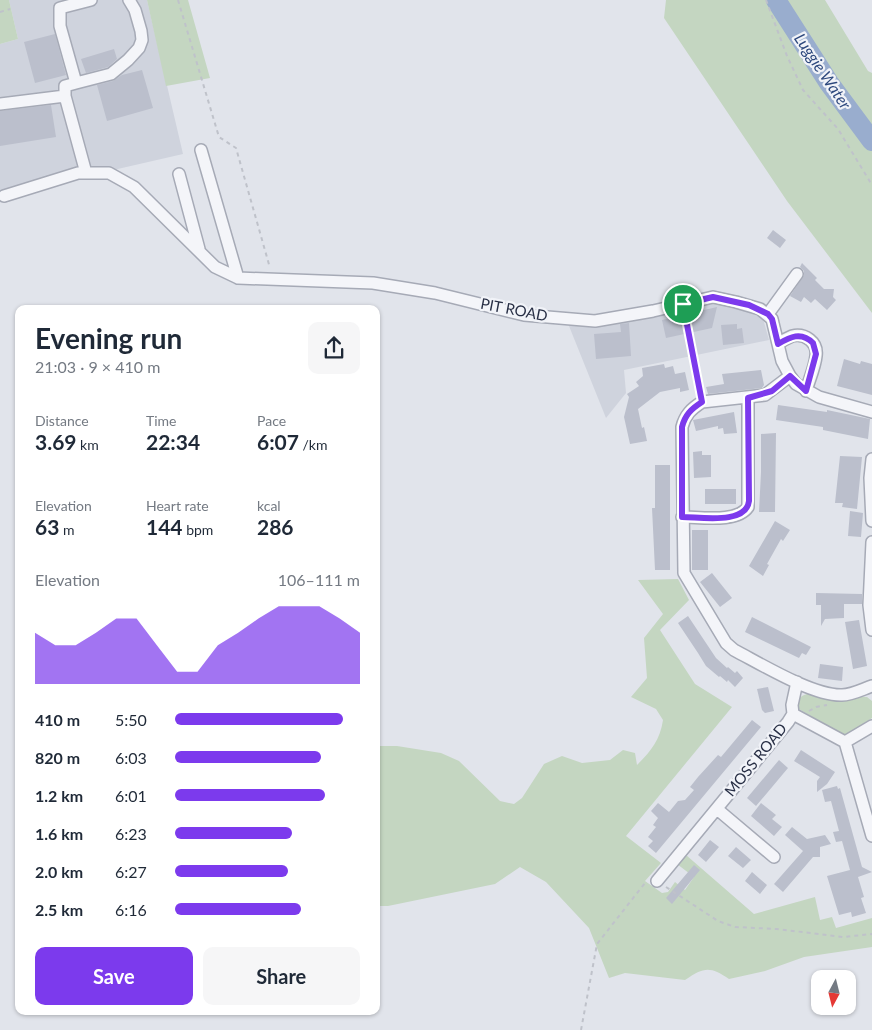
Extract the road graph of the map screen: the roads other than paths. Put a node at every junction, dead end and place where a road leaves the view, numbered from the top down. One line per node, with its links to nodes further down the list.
1 (91, 0): 3 (street)
2 (129, 0): 3 (street)
3 (76, 83): 4 (street)
4 (65, 96): 5 (street); 7 (street)
5 (0, 104)
6 (201, 150): 12 (street)
7 (86, 173): 9 (street, PIT ROAD); 10 (street, PIT ROAD)
8 (179, 174): 10 (street)
9 (4, 196)
10 (199, 251): 12 (street, PIT ROAD)
11 (796, 274): 13 (street)
12 (238, 278): 13 (street, PIT ROAD)
13 (768, 314): 14 (street)
14 (778, 344): 15 (street); 16 (street)
15 (790, 376): 16 (street); 17 (street)
16 (806, 391): 18 (street)
17 (748, 398): 21 (street); 21 (street)
18 (872, 412)
19 (872, 459): 20 (street)
20 (871, 478): 22 (street)
21 (682, 517): 25 (street)
22 (872, 521)
23 (872, 542): 24 (street)
24 (872, 630)
25 (797, 682): 26 (street); 27 (street, MOSS ROAD)
26 (872, 686)
27 (793, 714): 29 (street); 30 (street, MOSS ROAD)
28 (872, 726): 29 (street)
29 (845, 742): 31 (street)
30 (716, 809): 32 (street, MOSS ROAD); 33 (street, MOSS ROAD)
31 (872, 836)
32 (774, 857)
33 (657, 881)

